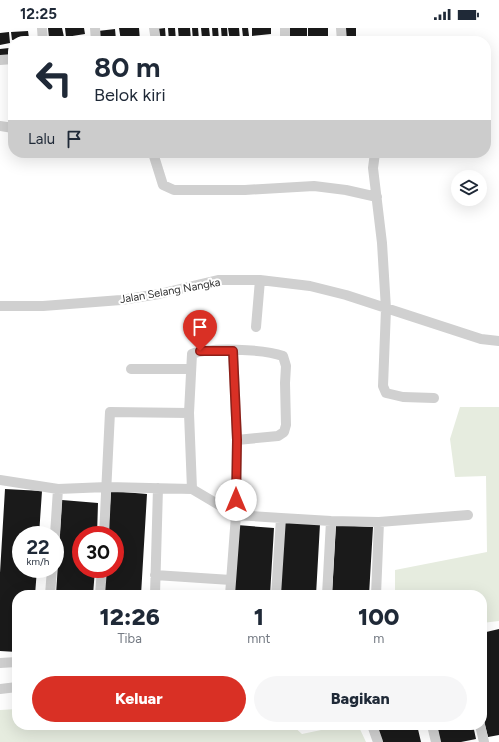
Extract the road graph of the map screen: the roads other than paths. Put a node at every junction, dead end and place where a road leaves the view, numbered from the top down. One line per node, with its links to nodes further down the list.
1 (155, 158): 3 (street)
2 (374, 158): 3 (street)
3 (376, 197): 6 (street)
4 (260, 280): 5 (street, Jalan Selang Nangka); 6 (street, Jalan Selang Nangka); 7 (street)
5 (0, 306)
6 (386, 309): 8 (street, Jalan Selang Nangka); 12 (street)
7 (256, 327)
8 (499, 341)
9 (233, 351): 11 (street); 14 (street); 14 (street)
10 (130, 369): 11 (street)
11 (191, 369): 13 (street)
12 (434, 398)
13 (189, 413): 16 (street); 19 (street)
14 (237, 440): 20 (street)
15 (0, 480): 18 (street)
16 (107, 487): 17 (street); 18 (street); 26 (street)
17 (158, 488): 19 (street); 27 (street)
18 (58, 489): 25 (street)
19 (192, 489): 20 (street)
20 (236, 515): 22 (street); 30 (street)
21 (468, 515): 24 (street)
22 (281, 518): 23 (street); 35 (street)
23 (331, 521): 24 (street); 36 (street)
24 (379, 522): 37 (street)
25 (56, 526)
26 (105, 526)
27 (155, 575): 30 (street); 33 (street)
28 (51, 578): 31 (street)
29 (101, 578): 32 (street)
30 (231, 580): 34 (street)
31 (50, 590)
32 (100, 590)
33 (155, 590)
34 (230, 590)
35 (276, 590)
36 (327, 590)
37 (376, 590)
38 (12, 662): 39 (street)
39 (0, 663)
40 (12, 688): 41 (street)
41 (0, 689)
42 (374, 730): 45 (street)
43 (433, 730): 46 (street)
44 (481, 730): 47 (street)
45 (378, 742)
46 (436, 742)
47 (484, 742)

